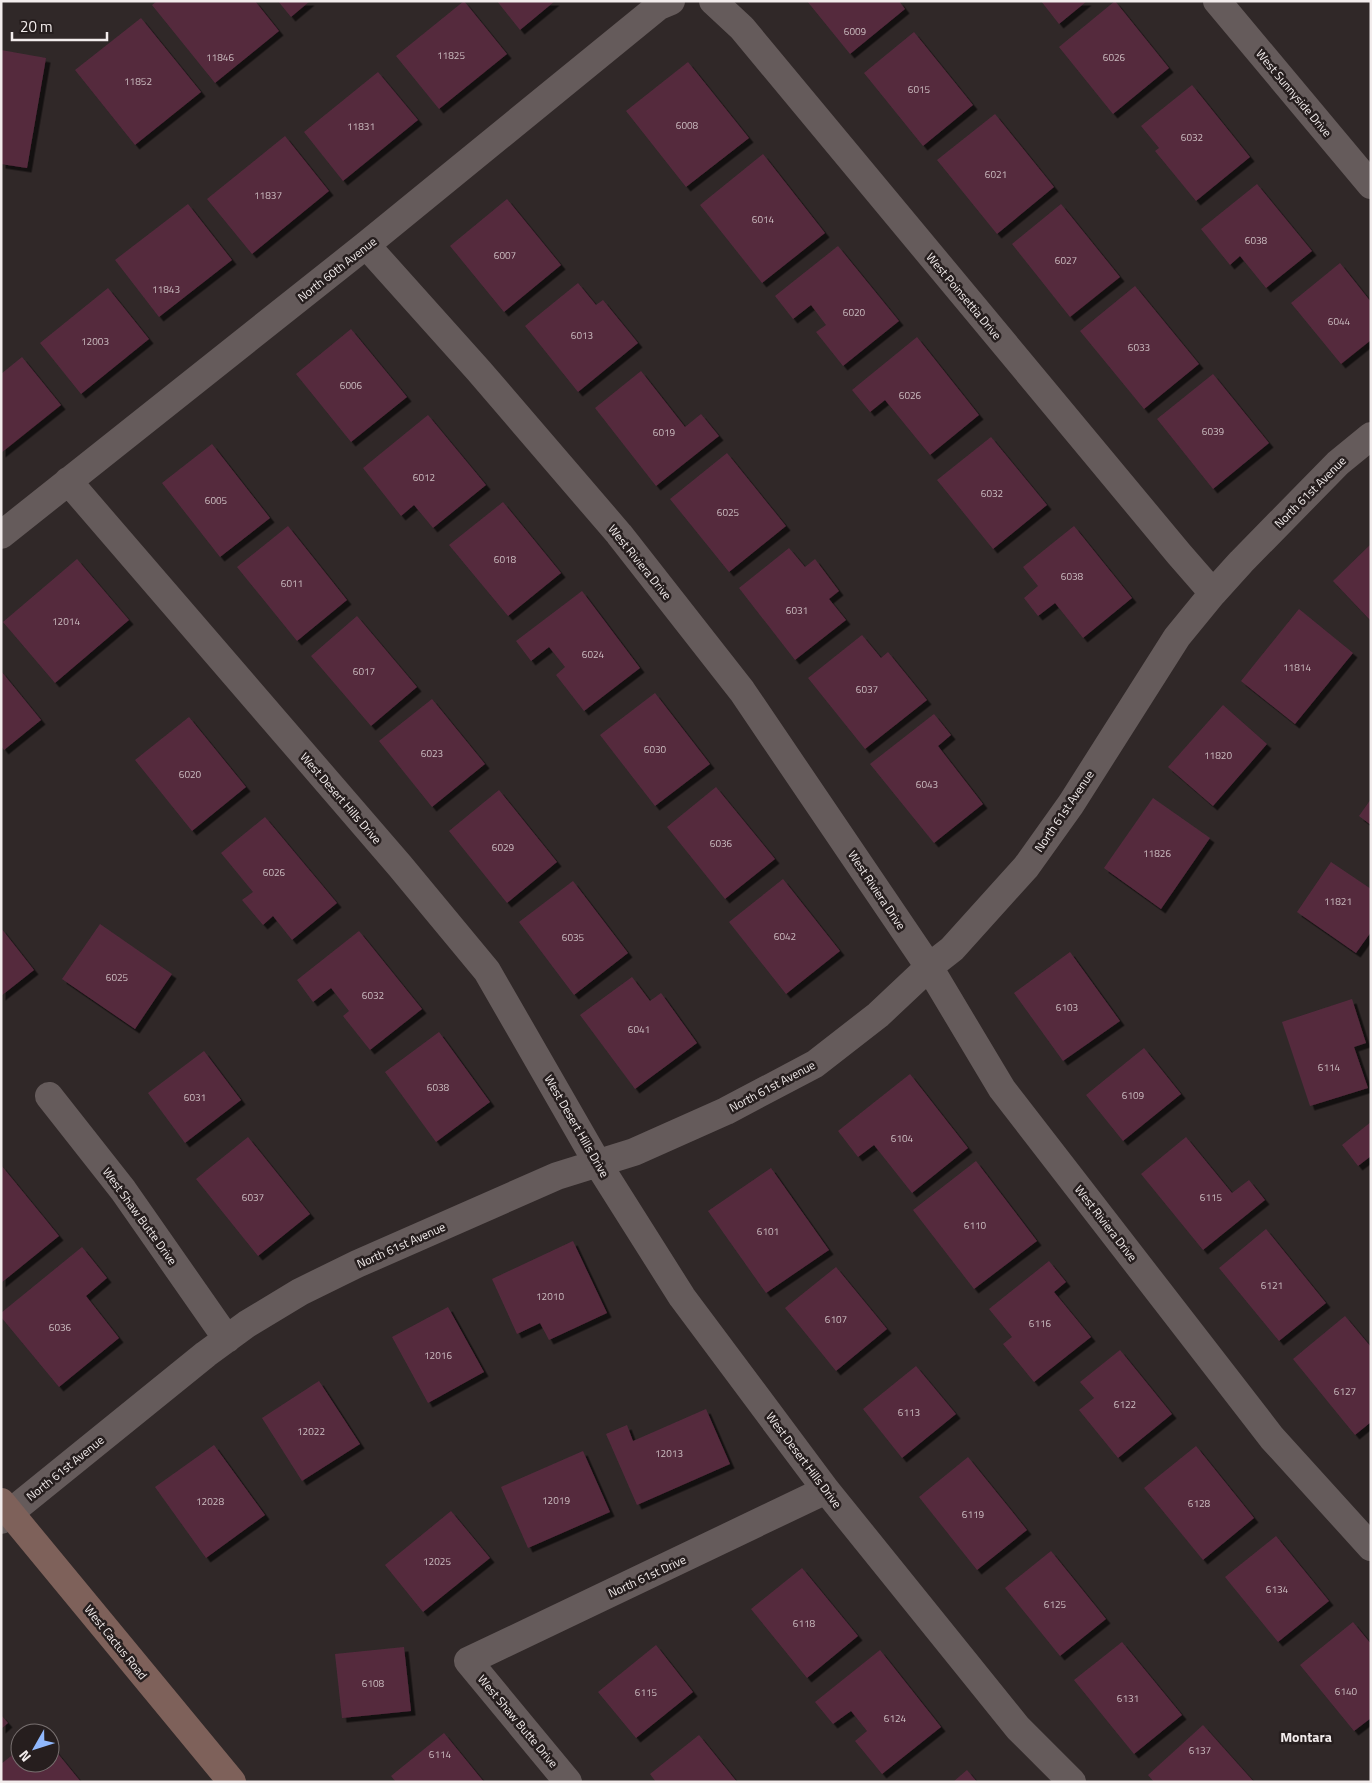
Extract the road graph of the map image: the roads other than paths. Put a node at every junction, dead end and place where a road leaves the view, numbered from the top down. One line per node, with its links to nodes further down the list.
1 (670, 1): 5 (street, North 60th Avenue)
2 (713, 1): 9 (street, West Poinsettia Drive)
3 (1217, 1): 4 (street, West Sunnyside Drive)
4 (1371, 185)
5 (366, 245): 7 (street, North 60th Avenue); 10 (street, West Riviera Drive)
6 (1371, 436): 9 (street, North 61st Avenue)
7 (68, 481): 8 (street, North 60th Avenue); 12 (street, West Desert Hills Drive)
8 (1, 535)
9 (1213, 592): 10 (street, North 61st Avenue)
10 (929, 967): 12 (street, North 61st Avenue); 16 (street, West Riviera Drive)
11 (49, 1096): 13 (street, West Shaw Butte Drive)
12 (598, 1164): 13 (street, North 61st Avenue); 14 (street, West Desert Hills Drive)
13 (227, 1339): 15 (street, North 61st Avenue)
14 (826, 1490): 17 (street, North 61st Drive); 20 (street, West Desert Hills Drive)
15 (4, 1512): 18 (main road, West Cactus Road)
16 (1371, 1547)
17 (468, 1661): 19 (street, West Shaw Butte Drive)
18 (232, 1782)
19 (568, 1782)
20 (1072, 1782)

